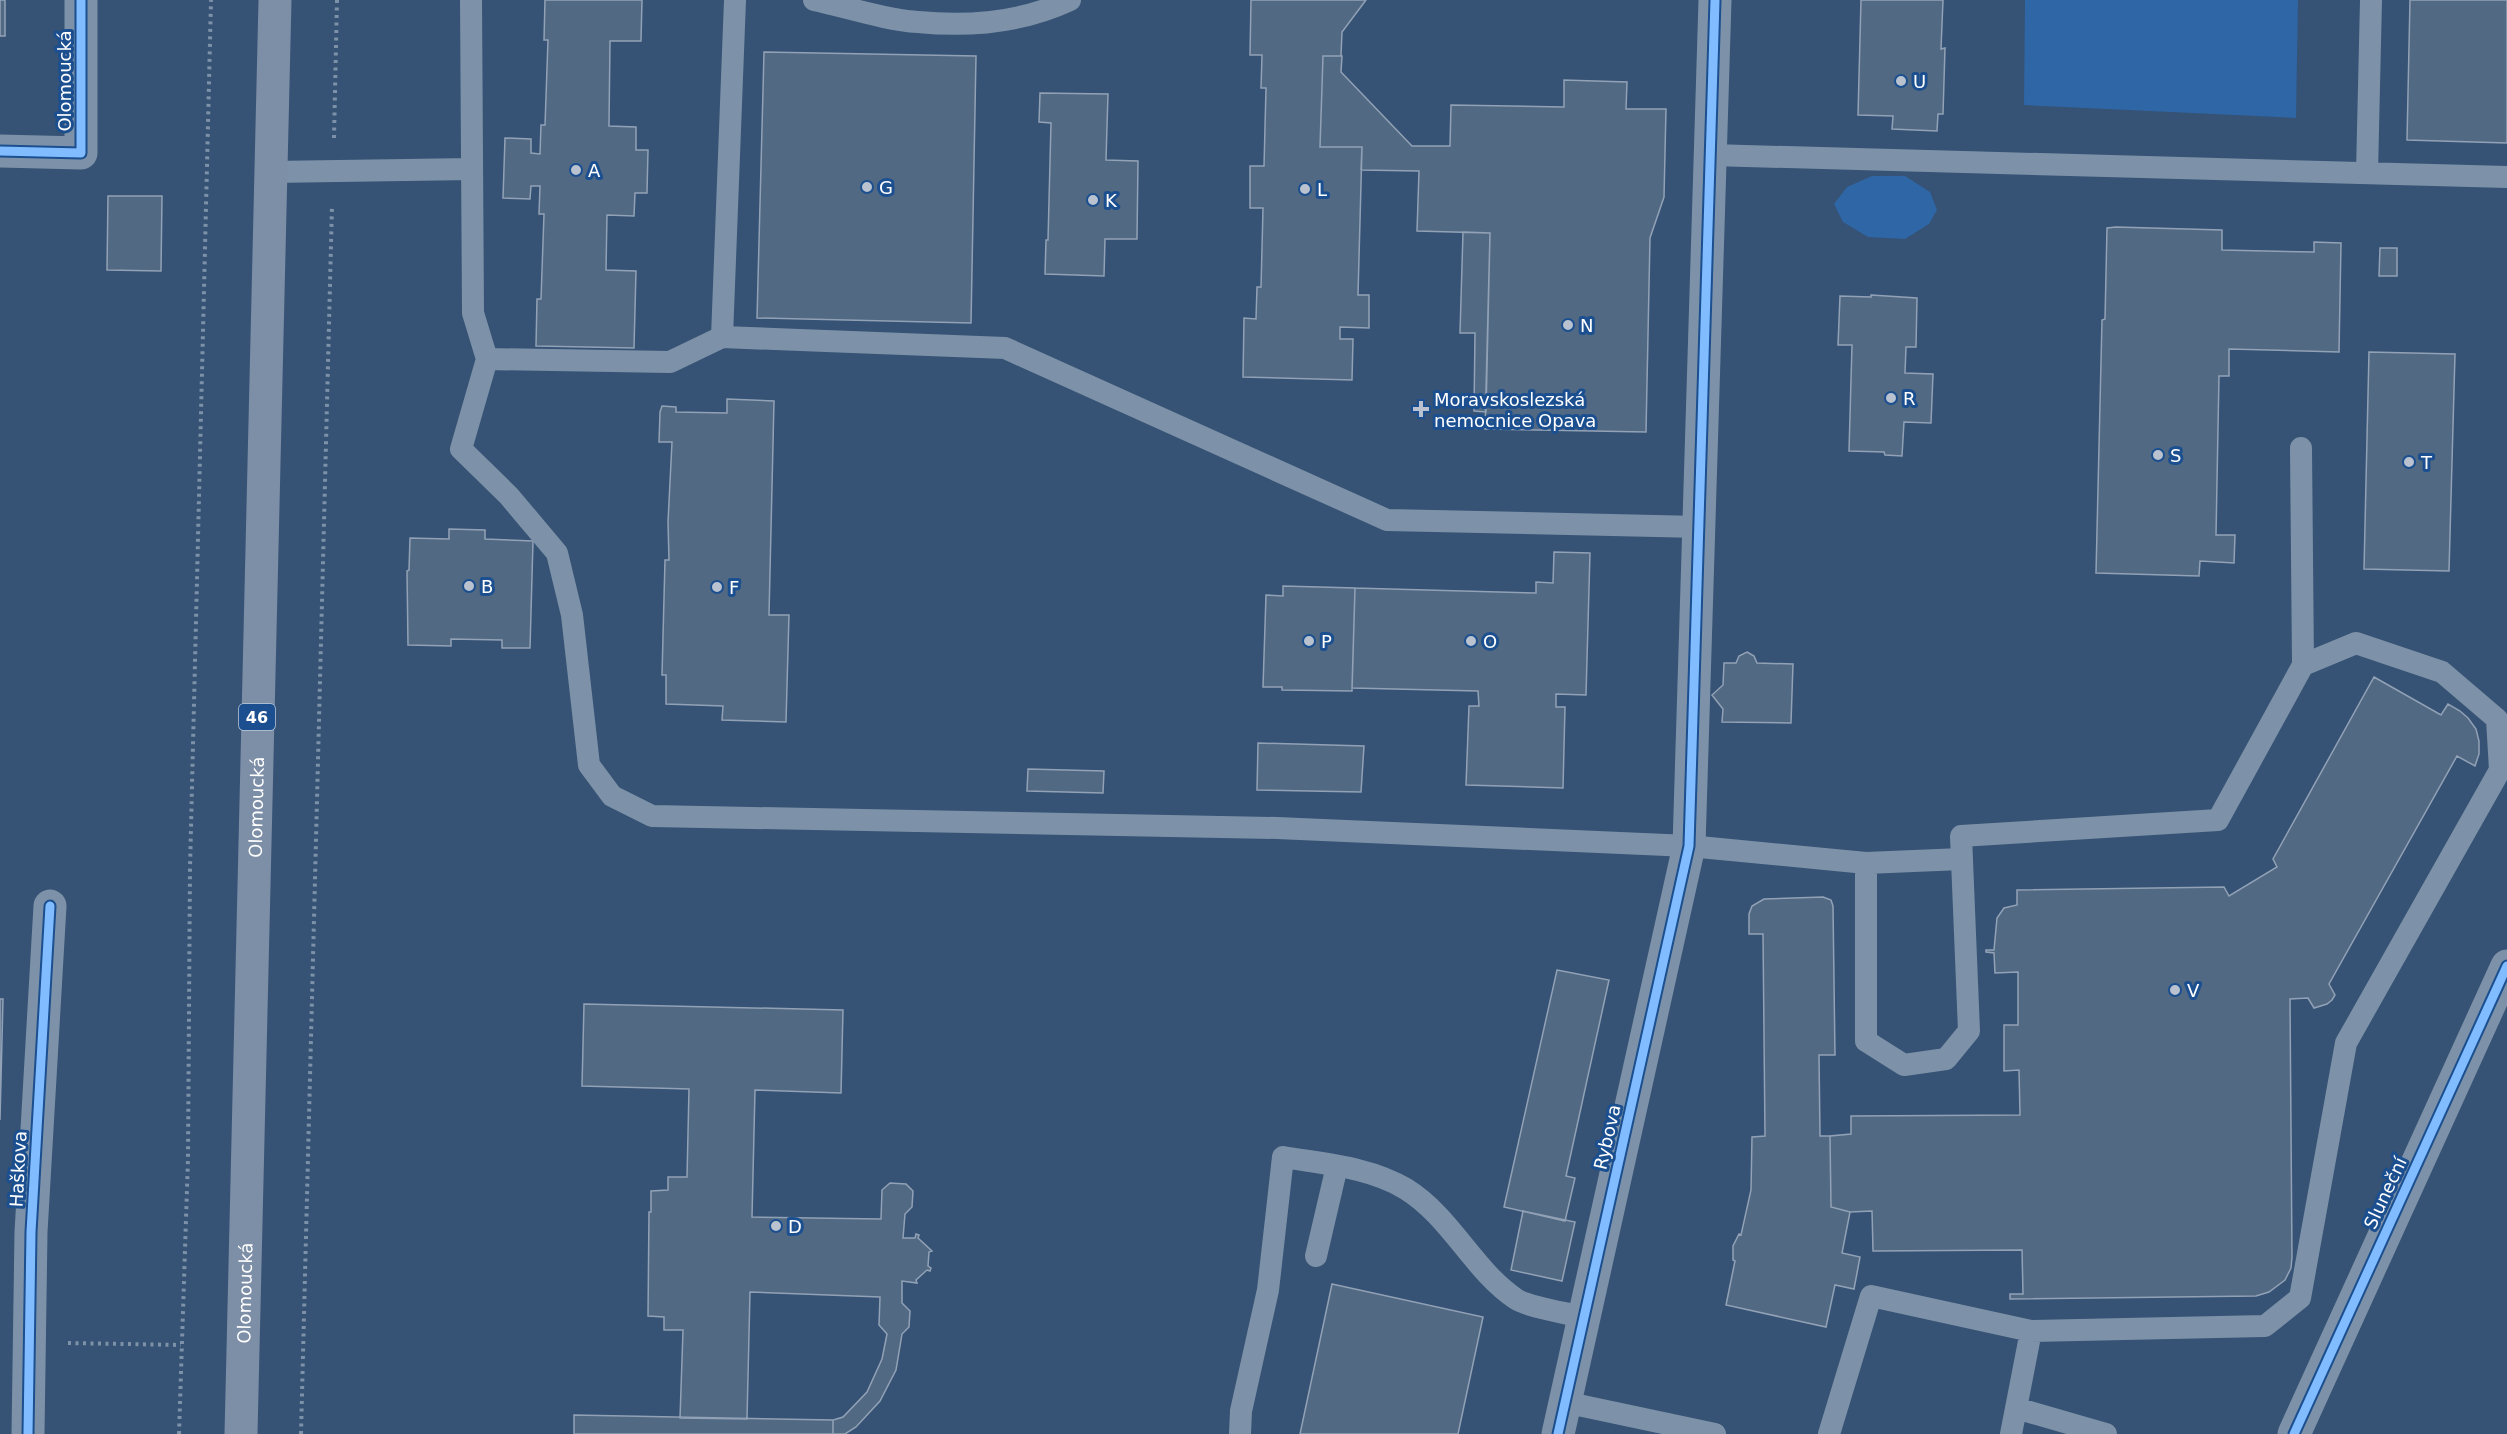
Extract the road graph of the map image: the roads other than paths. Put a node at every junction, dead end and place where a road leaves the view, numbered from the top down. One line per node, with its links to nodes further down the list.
1 (81, 0): 9 (street, Olomoucká)
2 (275, 0): 12 (main road, Olomoucká / 46)
3 (471, 0): 11 (lane)
4 (735, 0): 15 (lane)
5 (814, 0): 6 (lane)
6 (1070, 0)
7 (1715, 0): 10 (street, Rybova)
8 (2371, 0): 13 (lane)
9 (0, 151)
10 (1711, 155): 13 (lane); 18 (street, Rybova)
11 (472, 169): 12 (lane); 16 (lane)
12 (271, 172): 32 (main road, Olomoucká / 46)
13 (2367, 173): 14 (lane)
14 (2507, 177)
15 (722, 337): 16 (lane); 18 (lane)
16 (488, 358): 20 (lane)
17 (2301, 448): 19 (lane)
18 (1699, 527): 20 (street, Rybova)
19 (2303, 664): 21 (lane); 28 (lane)
20 (1689, 846): 22 (lane); 27 (street, Rybova)
21 (1962, 859): 22 (lane); 22 (lane)
22 (1866, 863)
23 (50, 906): 31 (street, Haškova)
24 (2507, 966): 39 (street, Sluneční)
25 (1337, 1166): 26 (lane); 27 (lane); 33 (lane)
26 (1316, 1256)
27 (1582, 1317): 29 (street, Rybova)
28 (2031, 1331): 30 (lane); 36 (lane)
29 (1564, 1402): 34 (street, Rybova); 35 (lane)
30 (2016, 1408): 37 (lane); 38 (lane)
31 (28, 1434)
32 (241, 1434)
33 (1240, 1434)
34 (1558, 1434)
35 (1714, 1434)
36 (1829, 1434)
37 (2011, 1434)
38 (2106, 1434)
39 (2294, 1434)

